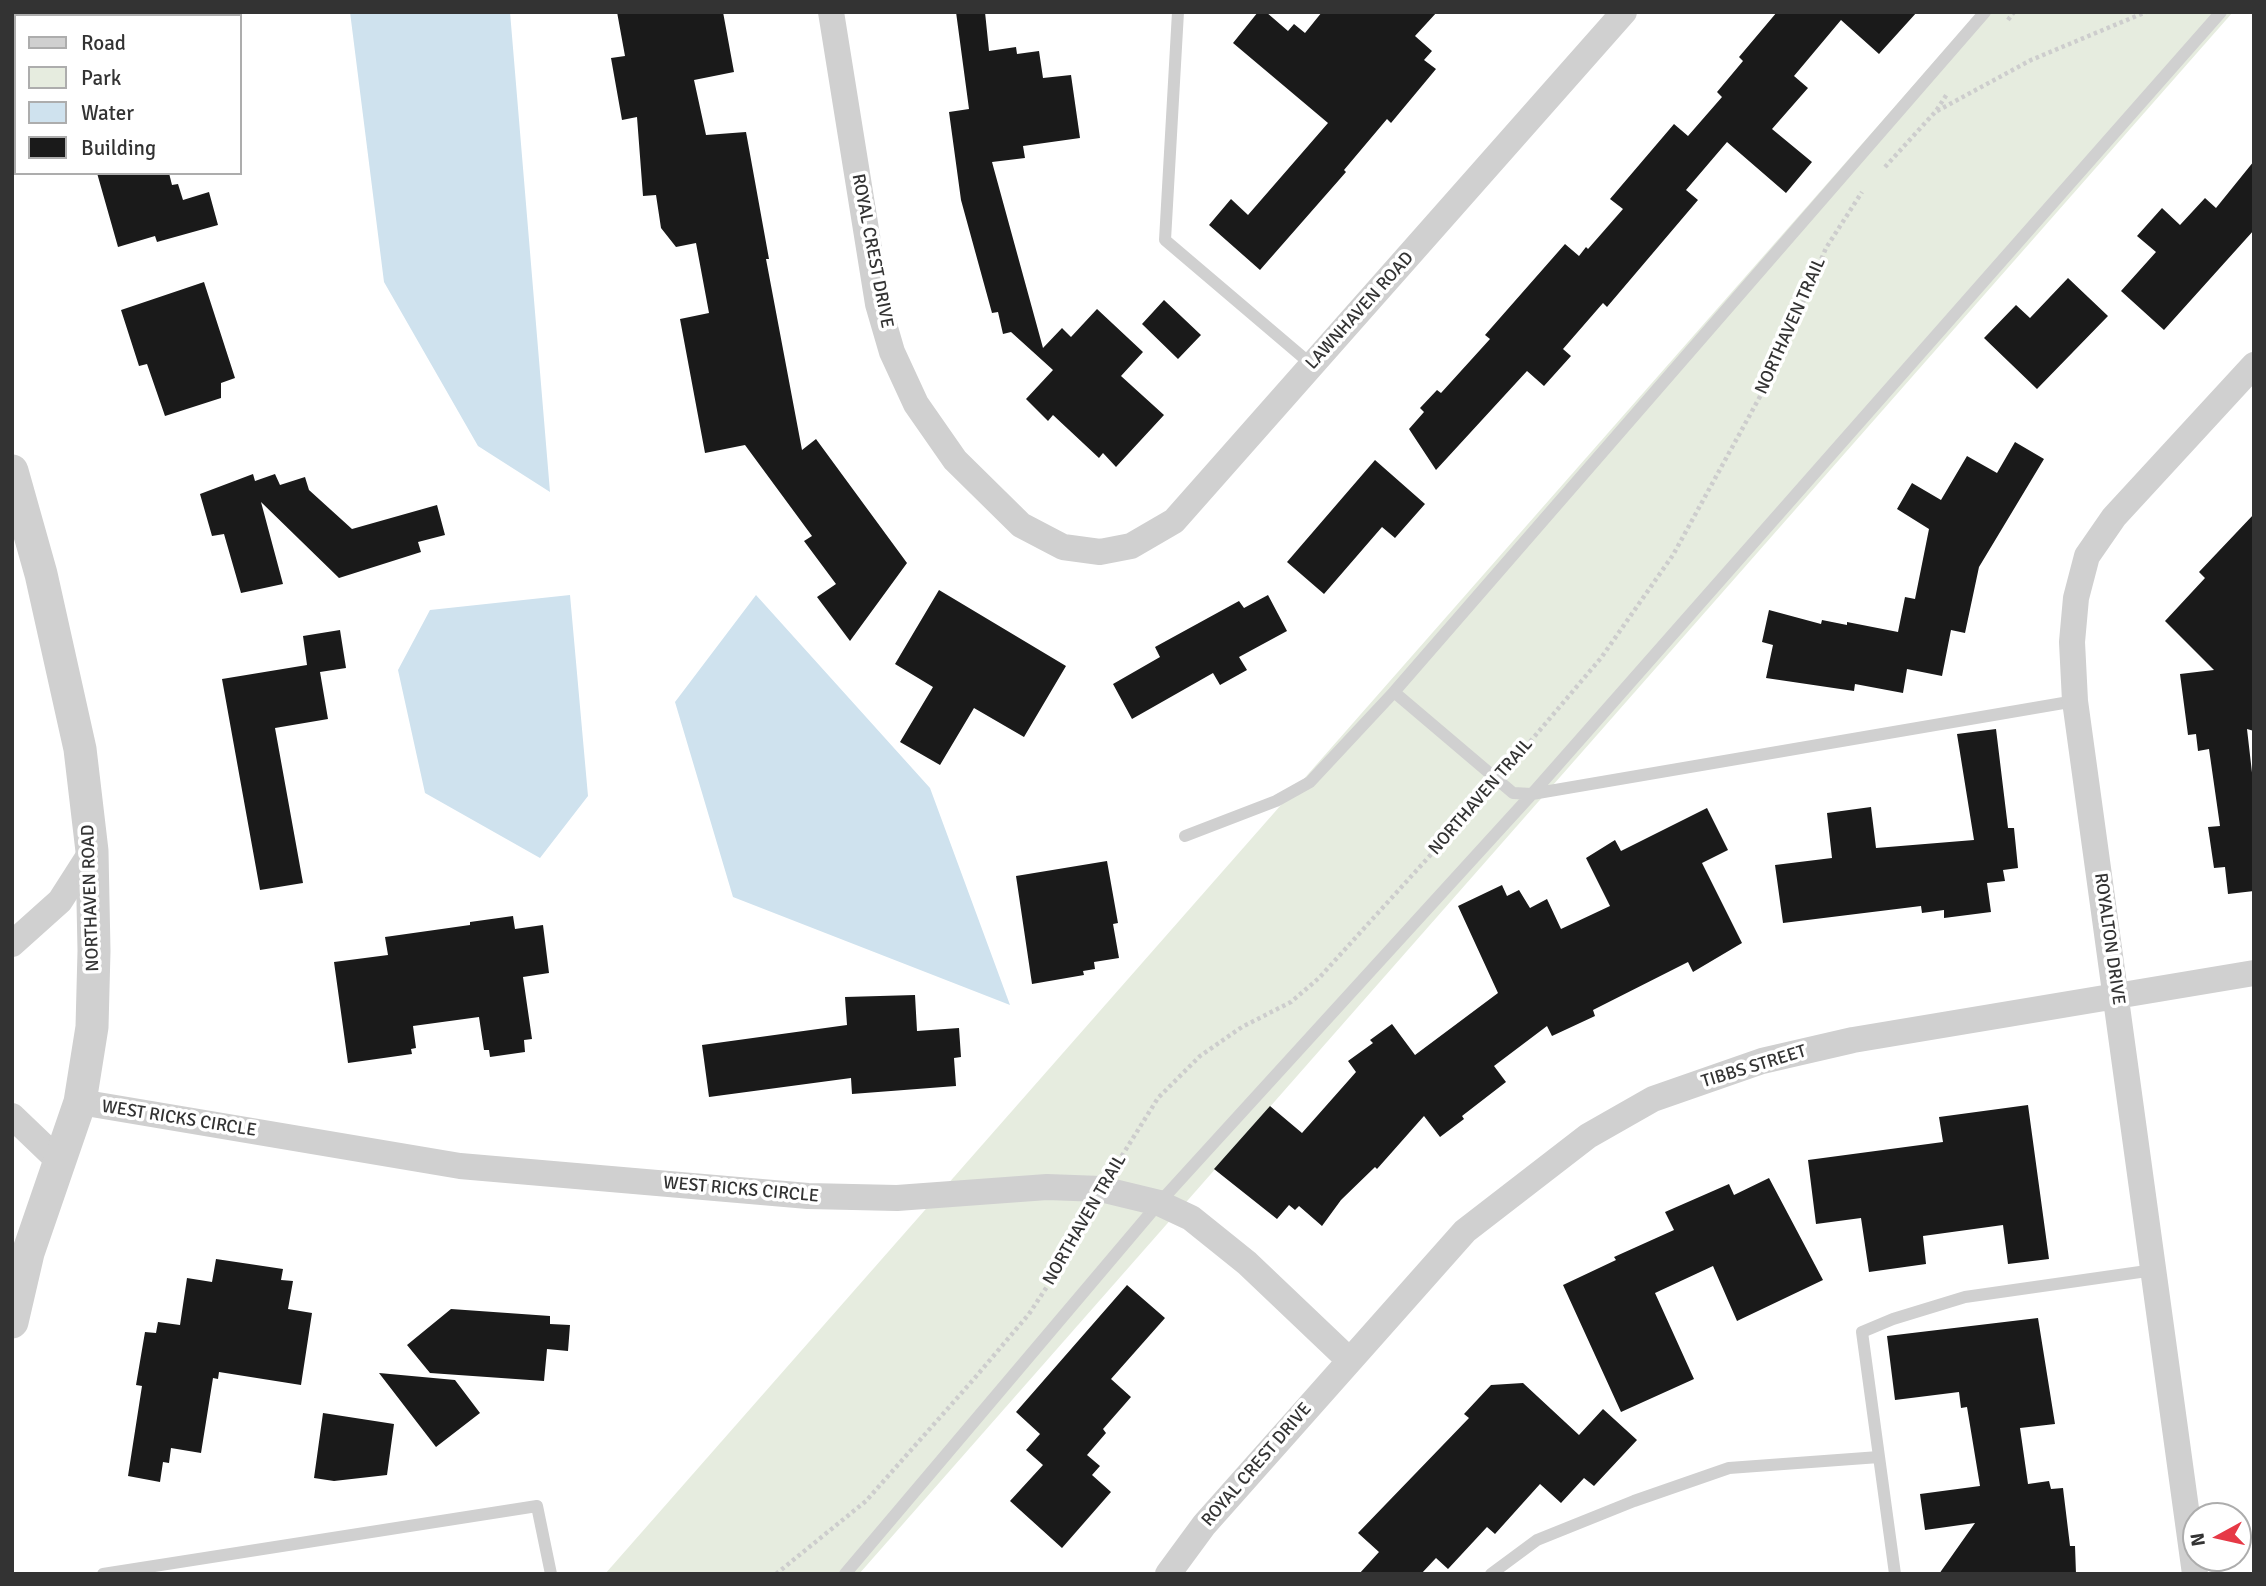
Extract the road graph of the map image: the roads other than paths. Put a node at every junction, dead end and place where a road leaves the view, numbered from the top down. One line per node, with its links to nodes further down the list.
1 (831, 12): 9 (street, ROYAL CREST DRIVE)
2 (1178, 12): 6 (lane)
3 (1624, 12): 6 (street, LAWNHAVEN ROAD)
4 (1985, 12): 10 (lane)
5 (2221, 12): 12 (lane)
6 (1312, 365): 9 (street, LAWNHAVEN ROAD)
7 (2254, 365): 11 (street, ROYALTON DRIVE)
8 (12, 471): 14 (street, NORTHAVEN ROAD)
9 (1063, 547)
10 (1394, 692): 12 (lane); 13 (lane)
11 (2075, 701): 12 (lane); 17 (street, ROYALTON DRIVE)
12 (1532, 794): 21 (lane)
13 (1185, 836)
14 (92, 850): 15 (street); 18 (street, NORTHAVEN ROAD)
15 (12, 944)
16 (2254, 973): 17 (street, TIBBS STREET)
17 (2117, 997): 22 (street, ROYALTON DRIVE); 24 (street, TIBBS STREET)
18 (80, 1102): 20 (street, NORTHAVEN ROAD); 21 (street, WEST RICKS CIRCLE)
19 (12, 1116): 20 (street)
20 (59, 1161): 23 (street, NORTHAVEN ROAD)
21 (1159, 1203): 24 (street, WEST RICKS CIRCLE); 28 (lane)
22 (2154, 1270): 25 (lane); 32 (street, ROYALTON DRIVE)
23 (12, 1322)
24 (1349, 1360): 29 (street, ROYAL CREST DRIVE)
25 (1879, 1457): 30 (lane); 31 (lane)
26 (103, 1574): 27 (lane)
27 (551, 1574)
28 (845, 1574)
29 (1168, 1574)
30 (1491, 1574)
31 (1895, 1574)
32 (2195, 1574)

